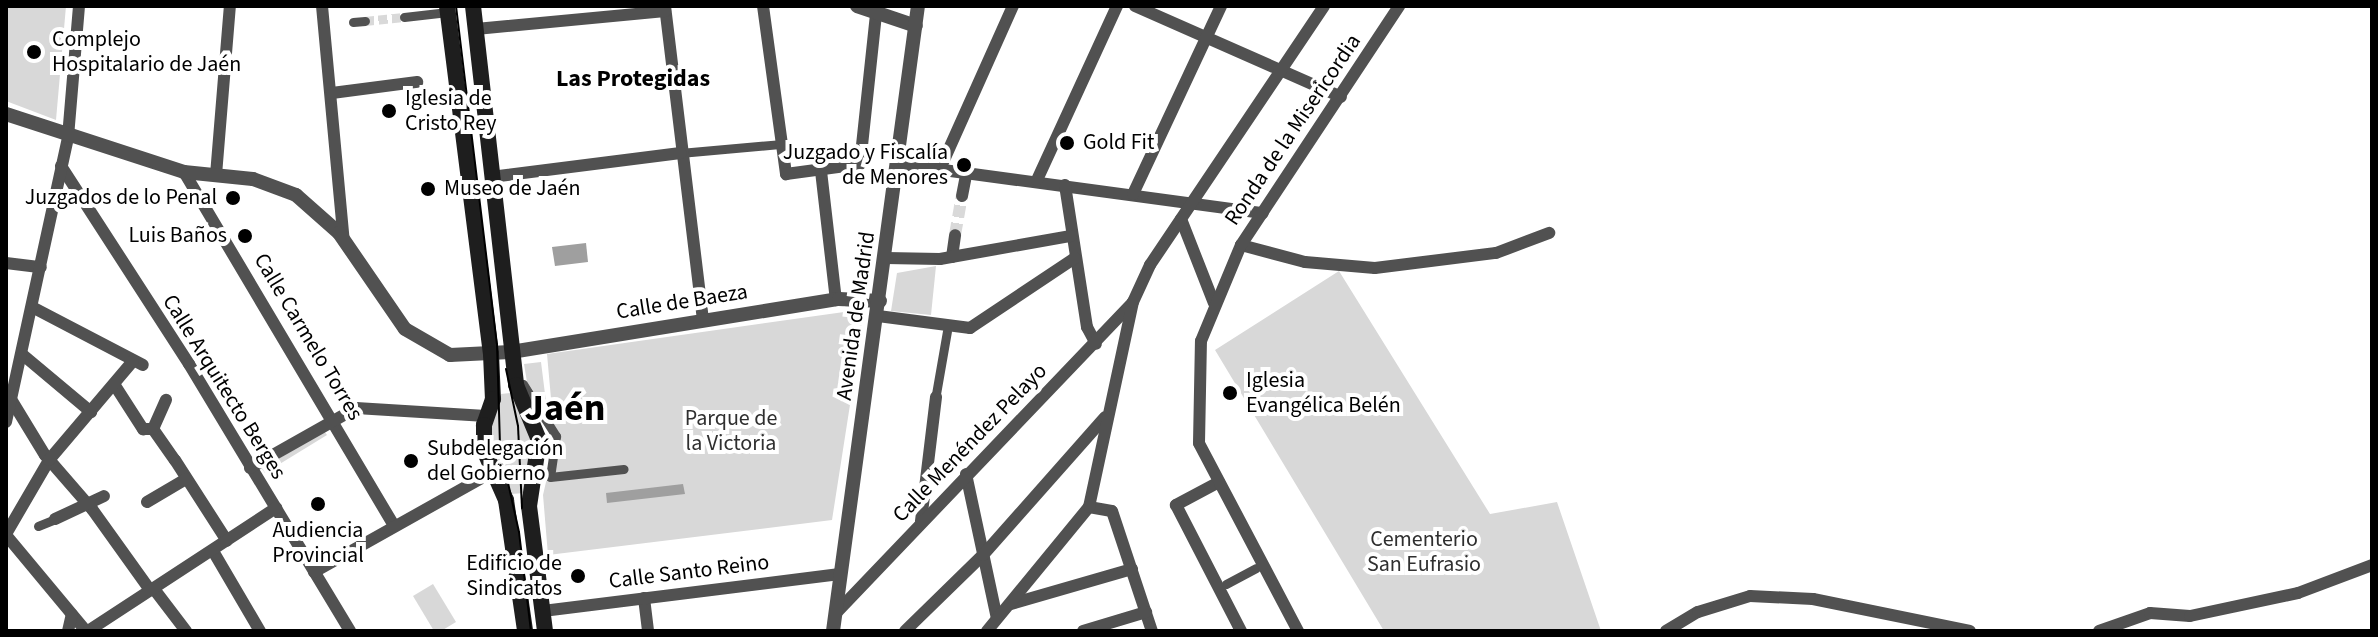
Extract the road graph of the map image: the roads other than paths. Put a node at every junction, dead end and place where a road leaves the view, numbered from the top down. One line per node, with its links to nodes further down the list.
1 (79, 6): 28 (street)
2 (230, 6): 37 (street)
3 (322, 6): 25 (street)
4 (473, 6): 21 (main road)
5 (763, 6): 29 (street)
6 (857, 6): 16 (street)
7 (918, 6): 20 (street, Avenida de Madrid)
8 (1013, 6): 33 (street)
9 (1117, 6): 39 (street)
10 (1135, 6): 22 (street)
11 (1221, 6): 22 (street)
12 (1324, 6): 23 (street)
13 (1399, 6): 26 (street, Ronda de la Misericordia)
14 (665, 8): 21 (street); 30 (street)
15 (448, 9): 17 (street); 67 (main road)
16 (876, 14): 20 (street); 34 (street)
17 (404, 17)
18 (365, 21): 19 (street)
19 (353, 22)
20 (916, 26): 31 (street, Avenida de Madrid)
21 (476, 29): 38 (main road)
22 (1205, 37): 23 (street); 41 (street)
23 (1283, 70): 26 (street); 43 (street)
24 (417, 82): 25 (street)
25 (332, 93): 49 (street)
26 (1341, 97): 44 (street, Ronda de la Misericordia)
27 (6, 114): 28 (street, Calle de Baeza)
28 (68, 137): 32 (street); 36 (street, Calle de Baeza)
29 (780, 144): 30 (street); 34 (street)
30 (680, 153): 38 (street); 63 (street)
31 (899, 164): 33 (street); 52 (street, Avenida de Madrid)
32 (61, 166): 55 (street); 81 (street, Calle Arquitecto Berges)
33 (940, 169): 35 (street)
34 (821, 171): 58 (street)
35 (967, 171): 39 (street); 42 (street)
36 (184, 172): 37 (street, Calle de Baeza); 77 (street, Calle Carmelo Torres)
37 (216, 175): 49 (street, Calle de Baeza)
38 (491, 177): 66 (main road)
39 (1037, 180): 40 (street)
40 (1065, 185): 41 (street); 48 (street)
41 (1133, 194): 43 (street)
42 (962, 196)
43 (1193, 202): 44 (street); 45 (street)
44 (1263, 213): 50 (street, Ronda de la Misericordia)
45 (1181, 219): 57 (street); 59 (street)
46 (1549, 233): 50 (street)
47 (955, 235): 51 (street)
48 (1071, 236): 51 (street); 53 (street)
49 (344, 241): 67 (street, Calle de Baeza)
50 (1241, 245): 56 (street, Ronda de la Misericordia)
51 (952, 257): 52 (street)
52 (886, 258): 62 (street, Avenida de Madrid)
53 (1075, 258): 62 (street); 65 (street)
54 (6, 263): 55 (street)
55 (41, 267): 61 (street)
56 (1225, 278): 57 (street); 60 (street, Ronda de la Misericordia)
57 (1204, 279): 60 (street)
58 (836, 300): 62 (street, Calle de Baeza); 63 (street, Calle de Baeza)
59 (1133, 302): 65 (street, Calle Menéndez Pelayo); 75 (street)
60 (1214, 303): 86 (street, Ronda de la Misericordia)
61 (32, 307): 68 (street); 69 (street)
62 (879, 309): 106 (street, Avenida de Madrid)
63 (703, 320): 66 (street, Calle de Baeza)
64 (947, 331): 71 (street)
65 (1096, 344): 84 (street, Calle Menéndez Pelayo)
66 (511, 352): 67 (street, Calle de Baeza); 70 (main road)
67 (491, 354): 76 (main road)
68 (23, 355): 73 (street); 74 (street)
69 (114, 384): 74 (street); 79 (street)
70 (521, 391): 82 (street); 111 (main road)
71 (936, 396): 95 (street)
72 (166, 400): 79 (street)
73 (12, 401): 78 (street); 80 (street)
74 (91, 412): 80 (street)
75 (1108, 415): 92 (street); 101 (street)
76 (486, 416): 77 (street); 83 (main road)
77 (334, 419): 81 (street); 96 (street, Calle Carmelo Torres)
78 (6, 422)
79 (153, 429): 85 (street)
80 (49, 460): 91 (street); 98 (street)
81 (250, 468): 93 (street, Calle Arquitecto Berges)
82 (624, 469)
83 (492, 472): 96 (street); 121 (main road)
84 (966, 474): 88 (street, Calle Menéndez Pelayo); 89 (street)
85 (186, 479): 90 (street); 99 (street)
86 (1219, 482): 129 (street); 130 (street, Ronda de la Misericordia)
87 (104, 496): 91 (street)
88 (944, 497): 89 (street); 95 (street, Calle Menéndez Pelayo)
89 (971, 500): 101 (street)
90 (147, 502)
91 (88, 504): 94 (street); 108 (street)
92 (1089, 507): 104 (street); 110 (street)
93 (276, 508): 99 (street); 105 (street, Calle Arquitecto Berges)
94 (55, 519): 97 (street)
95 (921, 523): 113 (street, Calle Menéndez Pelayo)
96 (394, 525): 105 (street)
97 (38, 526)
98 (6, 535): 114 (street)
99 (227, 541): 100 (street)
100 (213, 551): 108 (street); 119 (street)
101 (983, 555): 115 (street); 125 (street)
102 (2372, 565): 133 (street)
103 (1256, 568): 107 (street)
104 (1132, 569): 110 (street); 112 (street)
105 (314, 572): 120 (street, Calle Arquitecto Berges)
106 (840, 574): 109 (street, Calle Santo Reino); 113 (street, Avenida de Madrid)
107 (1226, 584)
108 (152, 589): 117 (street); 118 (street)
109 (644, 598): 111 (street, Calle Santo Reino); 123 (street)
110 (1011, 604): 115 (street)
111 (543, 611): 122 (main road)
112 (1146, 612): 127 (street); 128 (street)
113 (836, 613): 124 (street, Avenida de Madrid)
114 (72, 614): 116 (street); 117 (street)
115 (997, 618): 126 (street)
116 (68, 631)
117 (87, 631)
118 (186, 631)
119 (260, 631)
120 (350, 631)
121 (525, 631)
122 (545, 631)
123 (648, 631)
124 (833, 631)
125 (905, 631)
126 (987, 631)
127 (1083, 631)
128 (1152, 631)
129 (1241, 631)
130 (1298, 631)
131 (1666, 631): 132 (street)
132 (1970, 631)
133 (2099, 631)

